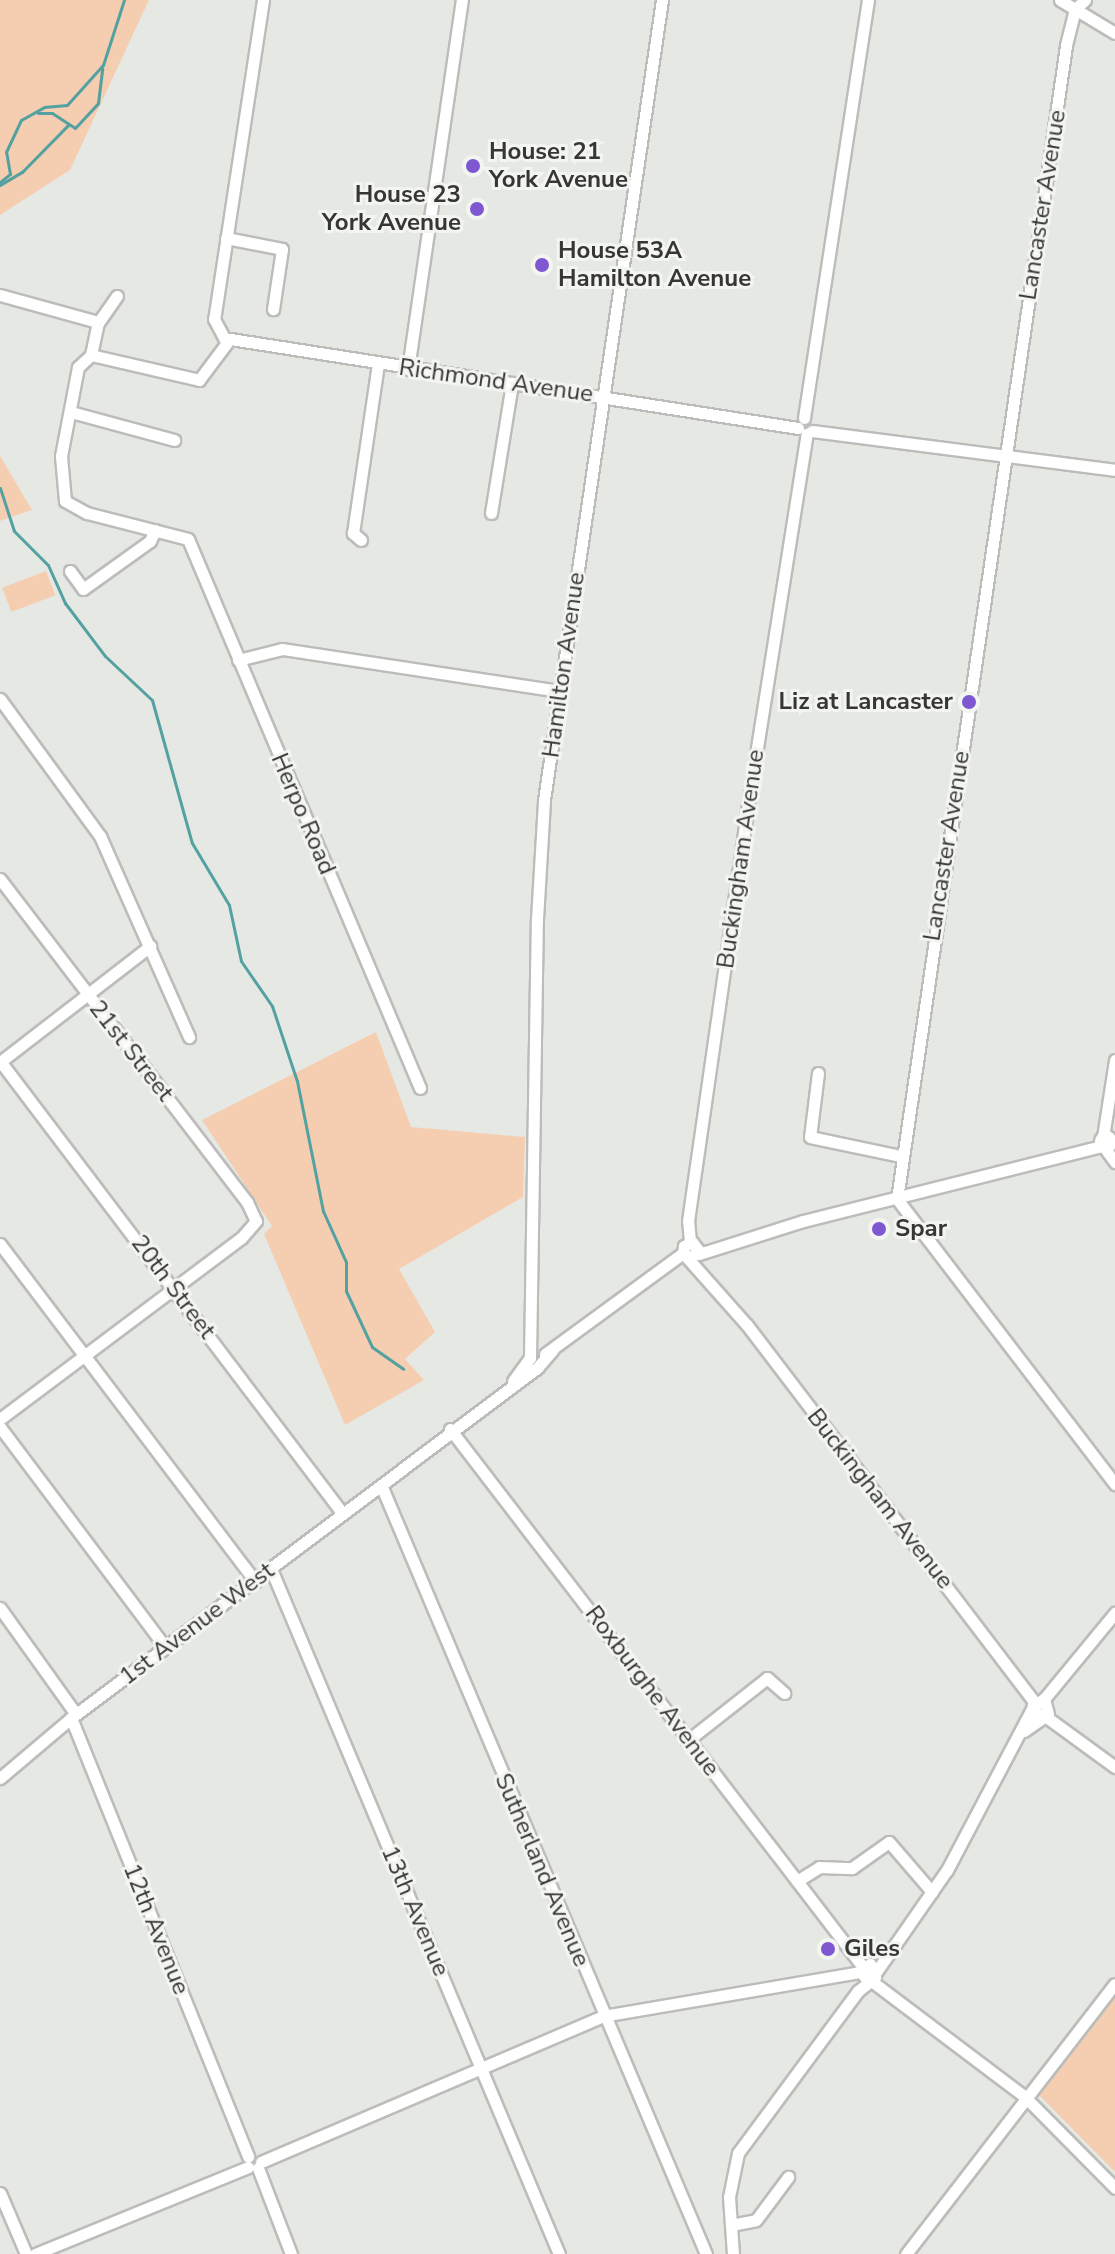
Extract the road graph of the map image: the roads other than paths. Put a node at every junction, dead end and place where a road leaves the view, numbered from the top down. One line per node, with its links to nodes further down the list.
1 (263, 0): 9 (street)
2 (462, 0): 17 (street)
3 (662, 0): 19 (street, Hamilton Avenue)
4 (868, 0): 21 (street, Buckingham Avenue)
5 (1060, 0): 7 (street)
6 (1085, 0): 7 (street)
7 (1075, 9): 8 (street); 23 (street, Lancaster Avenue)
8 (1115, 33)
9 (226, 238): 12 (street); 14 (street)
10 (0, 295): 13 (street)
11 (117, 296): 13 (street)
12 (273, 309)
13 (98, 323): 15 (street)
14 (225, 337): 15 (street); 16 (street, Richmond Avenue)
15 (91, 355): 20 (street)
16 (378, 364): 17 (street, Richmond Avenue); 27 (street)
17 (408, 369): 18 (street, Richmond Avenue)
18 (512, 383): 19 (street, Richmond Avenue); 25 (street)
19 (602, 395): 21 (street, Richmond Avenue); 30 (street, Hamilton Avenue)
20 (71, 412): 22 (street); 26 (street)
21 (805, 426): 23 (street, Richmond Avenue); 45 (street, Buckingham Avenue)
22 (174, 440)
23 (1005, 454): 24 (street, Richmond Avenue); 41 (street, Lancaster Avenue)
24 (1115, 470)
25 (491, 513)
26 (155, 530): 28 (street); 29 (street, Herpo Road)
27 (361, 540)
28 (70, 571)
29 (238, 660): 30 (street); 39 (street, Herpo Road)
30 (559, 691): 48 (street, Hamilton Avenue)
31 (1, 701): 33 (street)
32 (0, 879): 34 (street, 21st Street)
33 (150, 946): 34 (street); 35 (street)
34 (87, 995): 37 (street); 46 (street, 21st Street)
35 (189, 1037)
36 (1115, 1060): 40 (street)
37 (0, 1061): 46 (street, 20th Street)
38 (818, 1073): 41 (street)
39 (420, 1088)
40 (1109, 1143): 42 (street); 43 (street, 1st Avenue West)
41 (901, 1156): 43 (street, Lancaster Avenue)
42 (1115, 1162)
43 (897, 1199): 45 (street, 1st Avenue West); 52 (street)
44 (0, 1244): 47 (street)
45 (692, 1250): 48 (street, 1st Avenue West); 61 (street, Buckingham Avenue)
46 (174, 1287): 47 (street); 54 (street, 20th Street)
47 (85, 1354): 49 (street); 56 (street)
48 (533, 1361): 51 (street, 1st Avenue West)
49 (0, 1419)
50 (0, 1427): 59 (street)
51 (450, 1429): 53 (street, 1st Avenue West); 63 (street, Roxburghe Avenue)
52 (1115, 1484)
53 (381, 1485): 54 (street, 1st Avenue West); 72 (street, Sutherland Avenue)
54 (343, 1514): 55 (street, 1st Avenue West)
55 (271, 1569): 56 (street, 1st Avenue West); 73 (street, 13th Avenue)
56 (255, 1581): 59 (street, 1st Avenue West)
57 (0, 1608): 62 (street, 12th Avenue)
58 (1115, 1613): 61 (street)
59 (166, 1648): 62 (street, 1st Avenue West)
60 (784, 1693): 63 (street)
61 (1042, 1707): 65 (street); 69 (street)
62 (74, 1716): 64 (street, 1st Avenue West); 75 (street, 12th Avenue)
63 (687, 1741): 68 (street, Roxburghe Avenue)
64 (13, 1765): 66 (street, 1st Avenue West); 67 (street, 1st Avenue West)
65 (1115, 1767)
66 (0, 1770)
67 (0, 1778)
68 (797, 1881): 69 (street); 70 (street, Roxburghe Avenue)
69 (932, 1892): 70 (street)
70 (868, 1973): 72 (street); 74 (street, Roxburghe Avenue); 79 (street)
71 (1115, 1984): 74 (street)
72 (603, 2016): 73 (street); 84 (street, Sutherland Avenue)
73 (481, 2068): 75 (street); 83 (street, 13th Avenue)
74 (1025, 2097): 77 (street, Roxburghe Avenue); 86 (street)
75 (253, 2162): 81 (street); 82 (street, 12th Avenue)
76 (788, 2177): 79 (street)
77 (1115, 2188)
78 (0, 2193): 80 (street)
79 (731, 2225): 85 (street)
80 (26, 2254)
81 (35, 2254)
82 (291, 2254)
83 (559, 2254)
84 (706, 2254)
85 (733, 2254)
86 (906, 2254)

